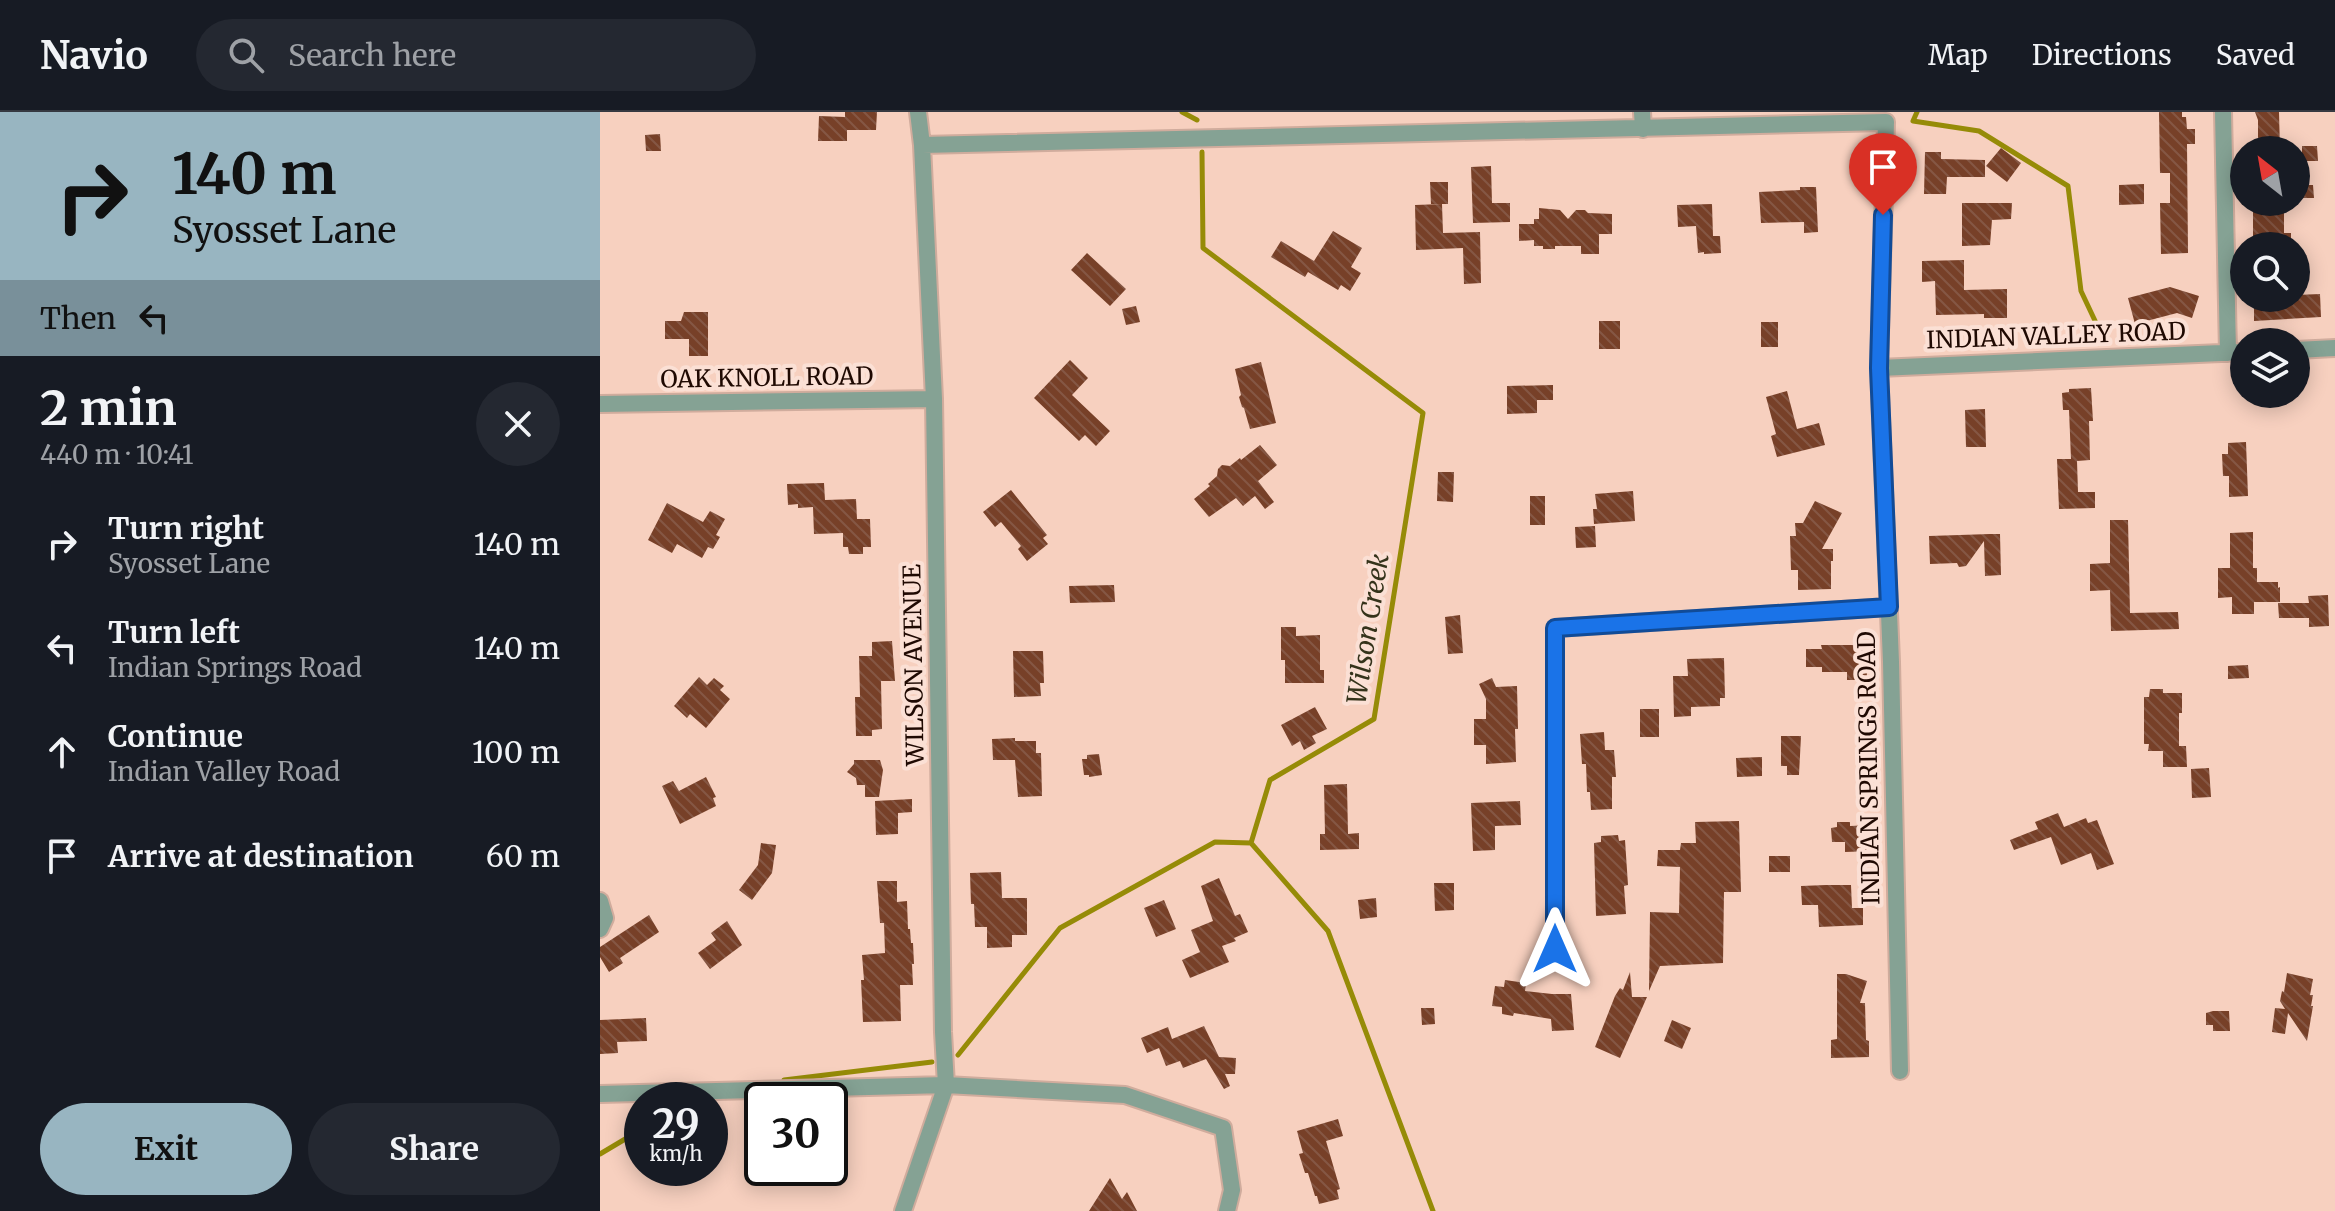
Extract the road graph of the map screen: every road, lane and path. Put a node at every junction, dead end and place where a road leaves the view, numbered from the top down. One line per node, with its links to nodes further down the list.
1 (918, 112): 6 (street, WILSON AVENUE)
2 (1642, 112): 5 (street)
3 (2223, 112): 7 (street)
4 (1889, 117): 5 (street); 11 (street)
5 (1643, 129): 6 (street)
6 (922, 145): 12 (street, WILSON AVENUE)
7 (2235, 328)
8 (2335, 348): 9 (street)
9 (2310, 349)
10 (2230, 353): 11 (street, INDIAN VALLEY ROAD)
11 (1879, 368): 14 (street, INDIAN SPRINGS ROAD)
12 (934, 399): 13 (street, OAK KNOLL ROAD); 19 (street, WILSON AVENUE)
13 (600, 404)
14 (1889, 607): 17 (street); 18 (street, INDIAN SPRINGS ROAD)
15 (600, 901): 16 (street)
16 (600, 929)
17 (1555, 949)
18 (1900, 1071)
19 (946, 1085): 20 (street); 21 (street, WILSON AVENUE); 22 (street)
20 (600, 1094)
21 (903, 1211)
22 (1227, 1211)

